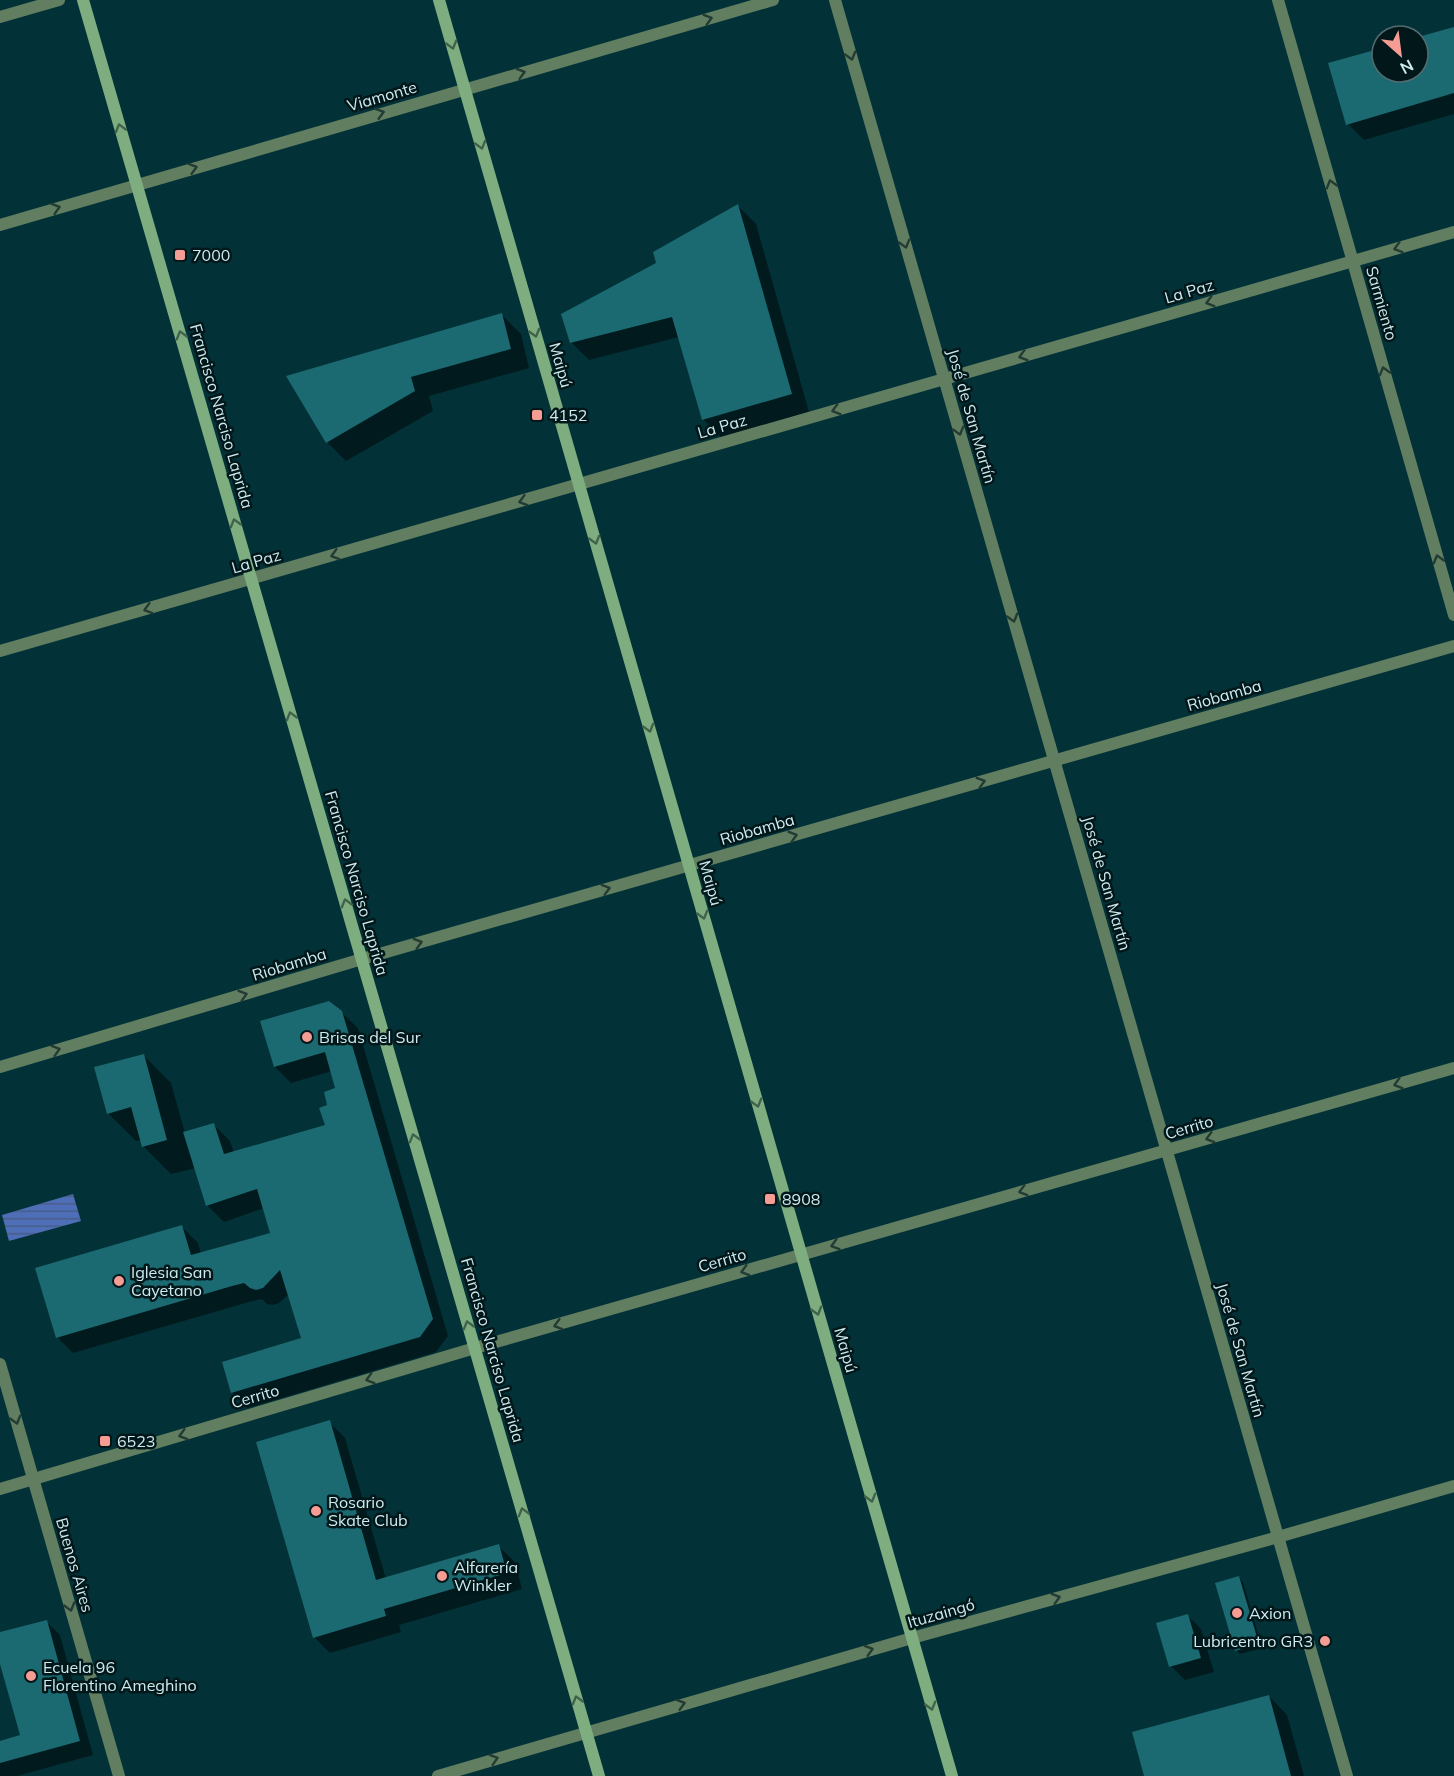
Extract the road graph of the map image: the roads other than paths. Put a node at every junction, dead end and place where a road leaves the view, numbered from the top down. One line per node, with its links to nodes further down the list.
1 (59, 0): 7 (street)
2 (83, 0): 9 (main road, Francisco Narciso Laprida, one-way to 2)
3 (439, 0): 8 (main road, Maipú, one-way to 8)
4 (773, 0): 8 (street, Viamonte, one-way to 4)
5 (835, 0): 13 (street, José de San Martín, one-way to 13)
6 (1278, 0): 12 (street, Sarmiento, one-way to 6)
7 (0, 17)
8 (465, 89): 9 (street, Viamonte, one-way to 8); 14 (main road, Maipú, one-way to 14)
9 (137, 184): 10 (street, Viamonte, one-way to 9); 15 (main road, Francisco Narciso Laprida, one-way to 9)
10 (0, 225)
11 (1454, 232): 12 (street, La Paz, one-way to 12)
12 (1353, 261): 13 (street, La Paz, one-way to 13); 16 (street, Sarmiento, one-way to 12)
13 (944, 379): 14 (street, La Paz, one-way to 14); 19 (street, José de San Martín, one-way to 19)
14 (579, 484): 15 (street, La Paz, one-way to 15); 20 (main road, Maipú, one-way to 20)
15 (252, 579): 18 (street, La Paz, one-way to 18); 21 (main road, Francisco Narciso Laprida, one-way to 15)
16 (1454, 615)
17 (1454, 646): 19 (street, Riobamba)
18 (0, 651)
19 (1054, 761): 20 (street, Riobamba, one-way to 19); 24 (street, José de San Martín)
20 (689, 866): 21 (street, Riobamba, one-way to 20); 25 (main road, Maipú, one-way to 25)
21 (362, 959): 22 (street, Riobamba, one-way to 21); 26 (main road, Francisco Narciso Laprida, one-way to 21)
22 (0, 1067)
23 (1454, 1068): 24 (street, Cerrito, one-way to 24)
24 (1167, 1150): 25 (street, Cerrito, one-way to 25); 31 (street, José de San Martín)
25 (801, 1255): 26 (street, Cerrito, one-way to 26); 32 (main road, Maipú, one-way to 32)
26 (475, 1348): 28 (street, Cerrito, one-way to 28); 33 (main road, Francisco Narciso Laprida, one-way to 26)
27 (0, 1364): 28 (street, Buenos Aires, one-way to 28)
28 (33, 1479): 30 (street, Cerrito); 34 (street, Buenos Aires, one-way to 34)
29 (1454, 1486): 31 (street, Ituzaingó)
30 (0, 1489)
31 (1278, 1537): 32 (street, Ituzaingó, one-way to 31); 38 (street, José de San Martín)
32 (912, 1638): 33 (street, Ituzaingó, one-way to 32); 37 (main road, Maipú, one-way to 37)
33 (586, 1732): 35 (street, Ituzaingó, one-way to 33); 36 (main road, Francisco Narciso Laprida)
34 (118, 1776)
35 (438, 1776)
36 (599, 1776)
37 (952, 1776)
38 (1347, 1776)

